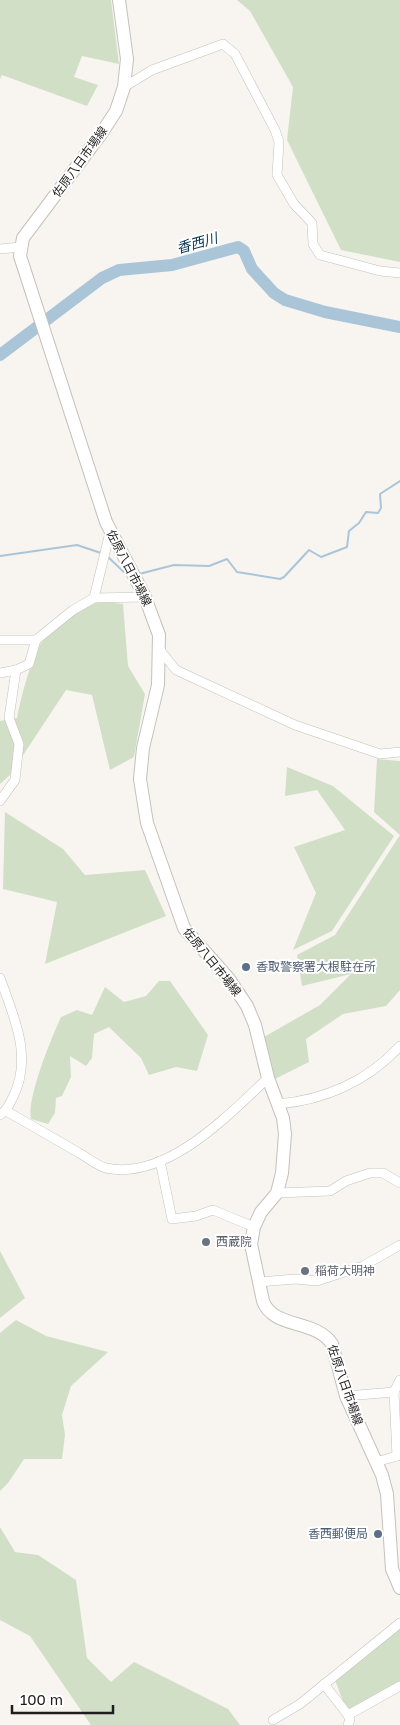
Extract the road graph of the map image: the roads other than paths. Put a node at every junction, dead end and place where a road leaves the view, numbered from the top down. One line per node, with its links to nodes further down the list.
1 (119, 0): 2 (main road, 佐原八日市場線)
2 (124, 87): 3 (main road, 佐原八日市場線); 5 (street)
3 (21, 247): 4 (street); 6 (main road, 佐原八日市場線)
4 (0, 249)
5 (400, 273)
6 (110, 532): 7 (main road, 佐原八日市場線); 8 (street)
7 (145, 597): 8 (street); 11 (main road, 佐原八日市場線)
8 (94, 598): 10 (street)
9 (0, 640): 10 (street)
10 (36, 640): 12 (street)
11 (160, 650): 14 (street); 18 (main road, 佐原八日市場線)
12 (16, 670): 13 (street); 15 (street)
13 (0, 673)
14 (400, 752)
15 (0, 802)
16 (0, 978): 20 (street)
17 (400, 1046): 19 (street)
18 (268, 1078): 19 (main road, 佐原八日市場線); 21 (street)
19 (278, 1104): 23 (main road, 佐原八日市場線)
20 (3, 1113): 21 (street)
21 (160, 1161): 24 (street)
22 (400, 1183): 23 (street)
23 (277, 1193): 24 (main road, 佐原八日市場線)
24 (254, 1227): 26 (main road, 佐原八日市場線)
25 (400, 1246): 26 (street)
26 (259, 1282): 28 (main road, 佐原八日市場線)
27 (400, 1380): 29 (street)
28 (346, 1396): 29 (street); 31 (main road, 佐原八日市場線)
29 (396, 1398): 30 (street)
30 (398, 1456): 31 (street)
31 (376, 1462): 32 (main road, 佐原八日市場線)
32 (400, 1588)
33 (400, 1623): 34 (street)
34 (324, 1684): 36 (street); 37 (street)
35 (400, 1686): 36 (street)
36 (348, 1715): 38 (street)
37 (273, 1720)
38 (348, 1725)

